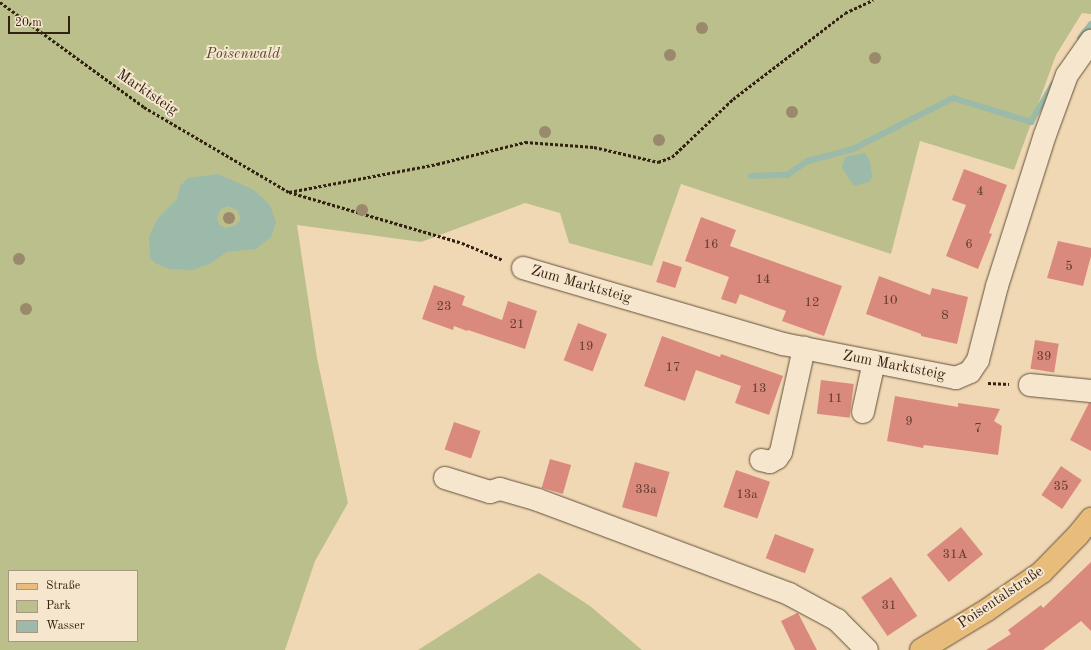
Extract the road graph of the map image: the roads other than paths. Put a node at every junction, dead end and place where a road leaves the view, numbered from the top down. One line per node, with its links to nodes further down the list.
1 (1091, 41): 4 (street, Zum Marktsteig)
2 (523, 268): 3 (street, Zum Marktsteig)
3 (804, 348): 4 (street, Zum Marktsteig); 8 (street)
4 (874, 362): 7 (street)
5 (1030, 385): 6 (street)
6 (1091, 391)
7 (863, 412)
8 (761, 460)
9 (445, 478): 11 (street)
10 (1091, 519): 12 (main road, Poisentalstraße)
11 (867, 650)
12 (921, 650)

